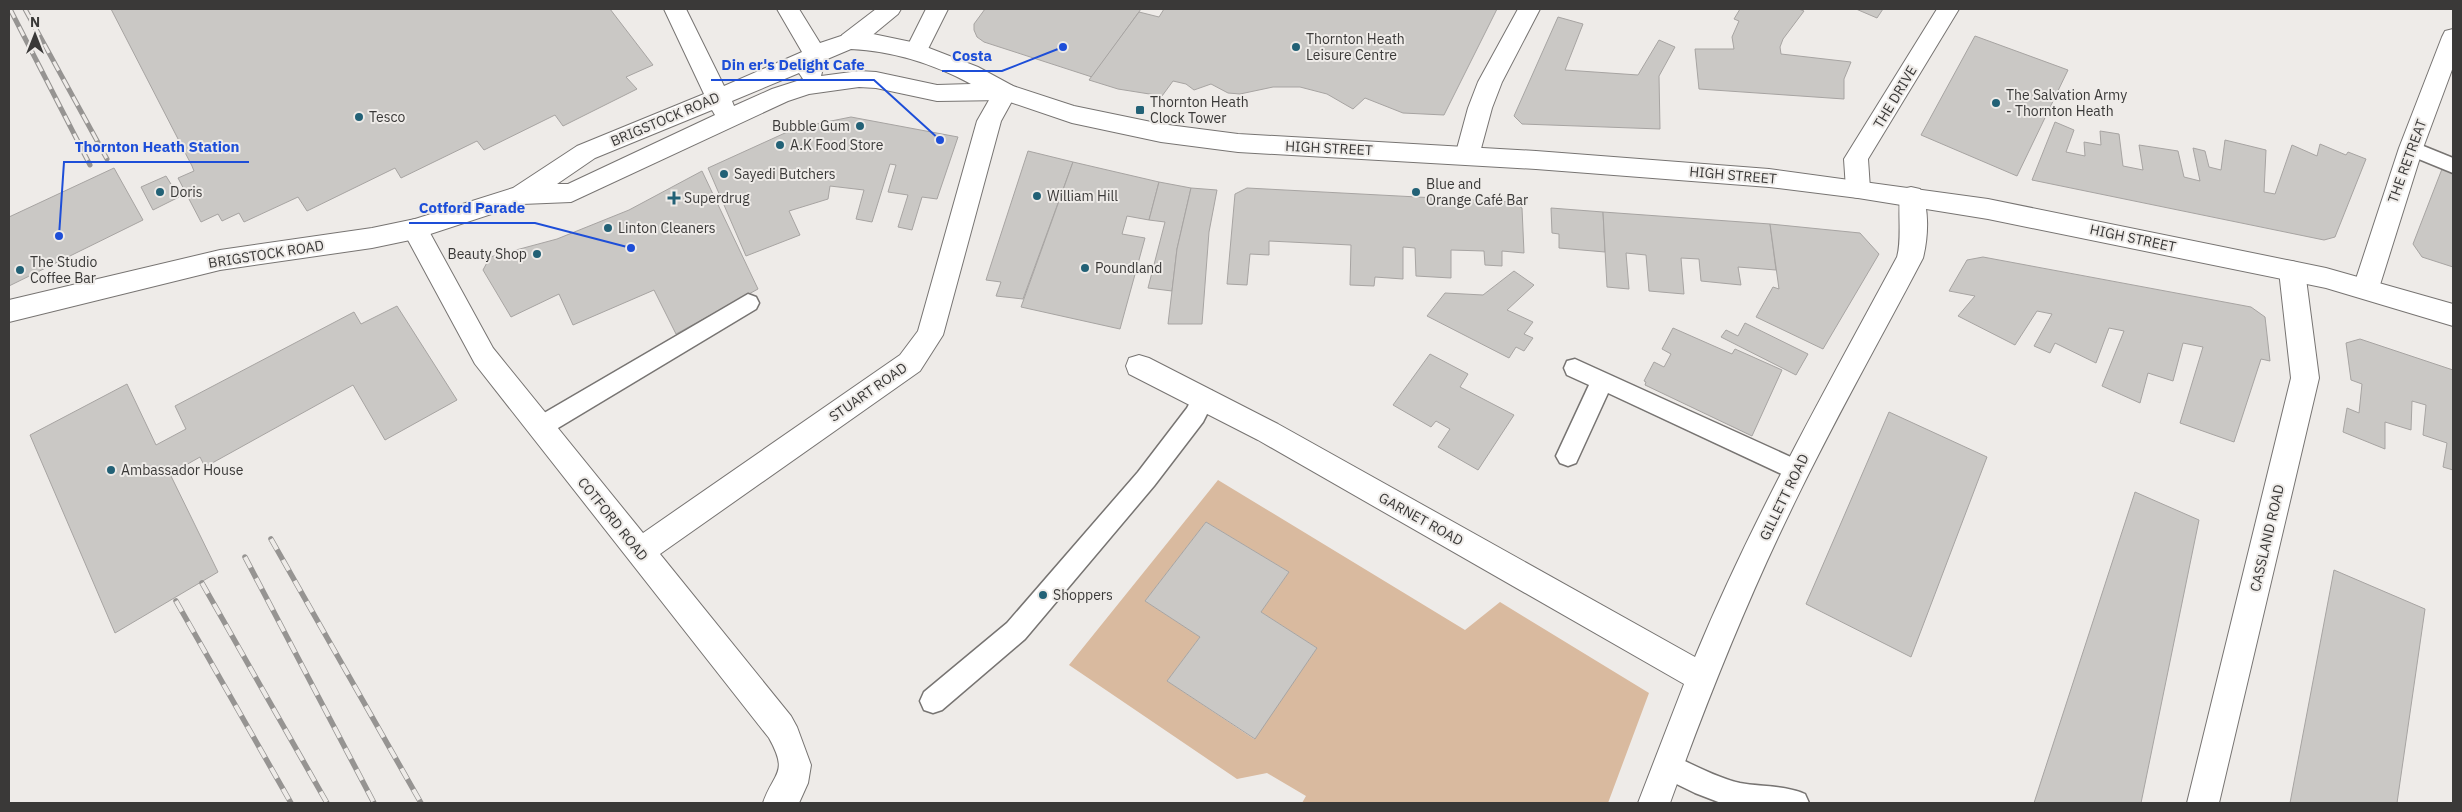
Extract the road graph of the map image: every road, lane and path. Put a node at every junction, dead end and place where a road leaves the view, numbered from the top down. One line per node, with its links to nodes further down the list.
1 (675, 9): 13 (street)
2 (788, 9): 10 (street)
3 (890, 9): 8 (street)
4 (937, 9): 9 (street)
5 (1529, 9): 16 (street)
6 (1948, 9): 18 (street, THE DRIVE)
7 (2453, 36): 15 (street, THE RETREAT)
8 (850, 41): 9 (street, HIGH STREET); 10 (street, HIGH STREET)
9 (916, 51): 12 (street, HIGH STREET)
10 (815, 55): 11 (street); 13 (street, BRIGSTOCK ROAD)
11 (807, 86): 12 (street, HIGH STREET); 14 (street, BRIGSTOCK ROAD)
12 (1004, 92): 16 (street, HIGH STREET); 34 (street, STUART ROAD)
13 (719, 97): 14 (street); 19 (street, BRIGSTOCK ROAD)
14 (728, 121): 19 (street, BRIGSTOCK ROAD)
15 (2411, 148): 17 (lane); 23 (street, THE RETREAT)
16 (1467, 156): 18 (street, HIGH STREET)
17 (2453, 166)
18 (1858, 189): 20 (street, HIGH STREET)
19 (522, 195): 21 (street, BRIGSTOCK ROAD)
20 (1911, 196): 22 (street, HIGH STREET); 33 (street, GILLETT ROAD)
21 (415, 229): 25 (street, BRIGSTOCK ROAD); 31 (street, COTFORD ROAD)
22 (2292, 271): 23 (street, HIGH STREET); 41 (street, CASSLAND ROAD)
23 (2366, 288): 26 (street, HIGH STREET)
24 (748, 303): 31 (lane)
25 (9, 311)
26 (2453, 315)
27 (1139, 366): 30 (street, GARNET ROAD)
28 (1575, 368): 29 (lane)
29 (1602, 381): 32 (lane); 33 (lane)
30 (1204, 398): 35 (street, GARNET ROAD); 36 (lane)
31 (540, 427): 34 (street, COTFORD ROAD)
32 (1568, 456)
33 (1796, 470): 35 (street, GILLETT ROAD)
34 (639, 552): 38 (street, COTFORD ROAD)
35 (1702, 678): 37 (street, GILLETT ROAD)
36 (933, 701)
37 (1667, 766): 39 (street, GILLETT ROAD); 40 (lane)
38 (779, 803)
39 (1654, 803)
40 (1796, 803)
41 (2204, 803)

